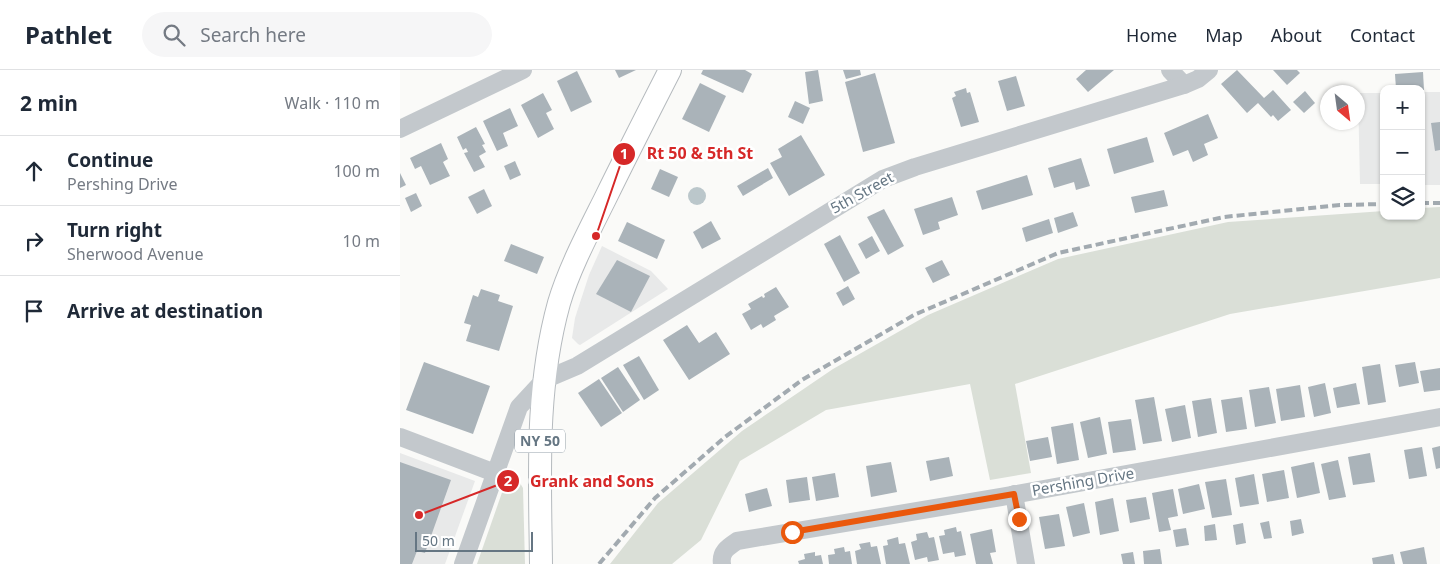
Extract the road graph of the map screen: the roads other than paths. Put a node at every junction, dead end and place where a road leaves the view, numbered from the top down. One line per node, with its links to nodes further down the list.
1 (522, 70): 6 (street)
2 (670, 70): 7 (main road, NY 50)
3 (1170, 70): 5 (street)
4 (1208, 70): 5 (street, 5th Street)
5 (1184, 85): 7 (street, 5th Street)
6 (400, 129)
7 (544, 380): 10 (street); 14 (main road, NY 50)
8 (1440, 417): 11 (street, Pershing Drive)
9 (400, 437): 10 (street)
10 (495, 473): 13 (street)
11 (1014, 494): 12 (street, Pershing Drive); 15 (street)
12 (724, 556)
13 (463, 564)
14 (541, 564)
15 (1026, 564)

